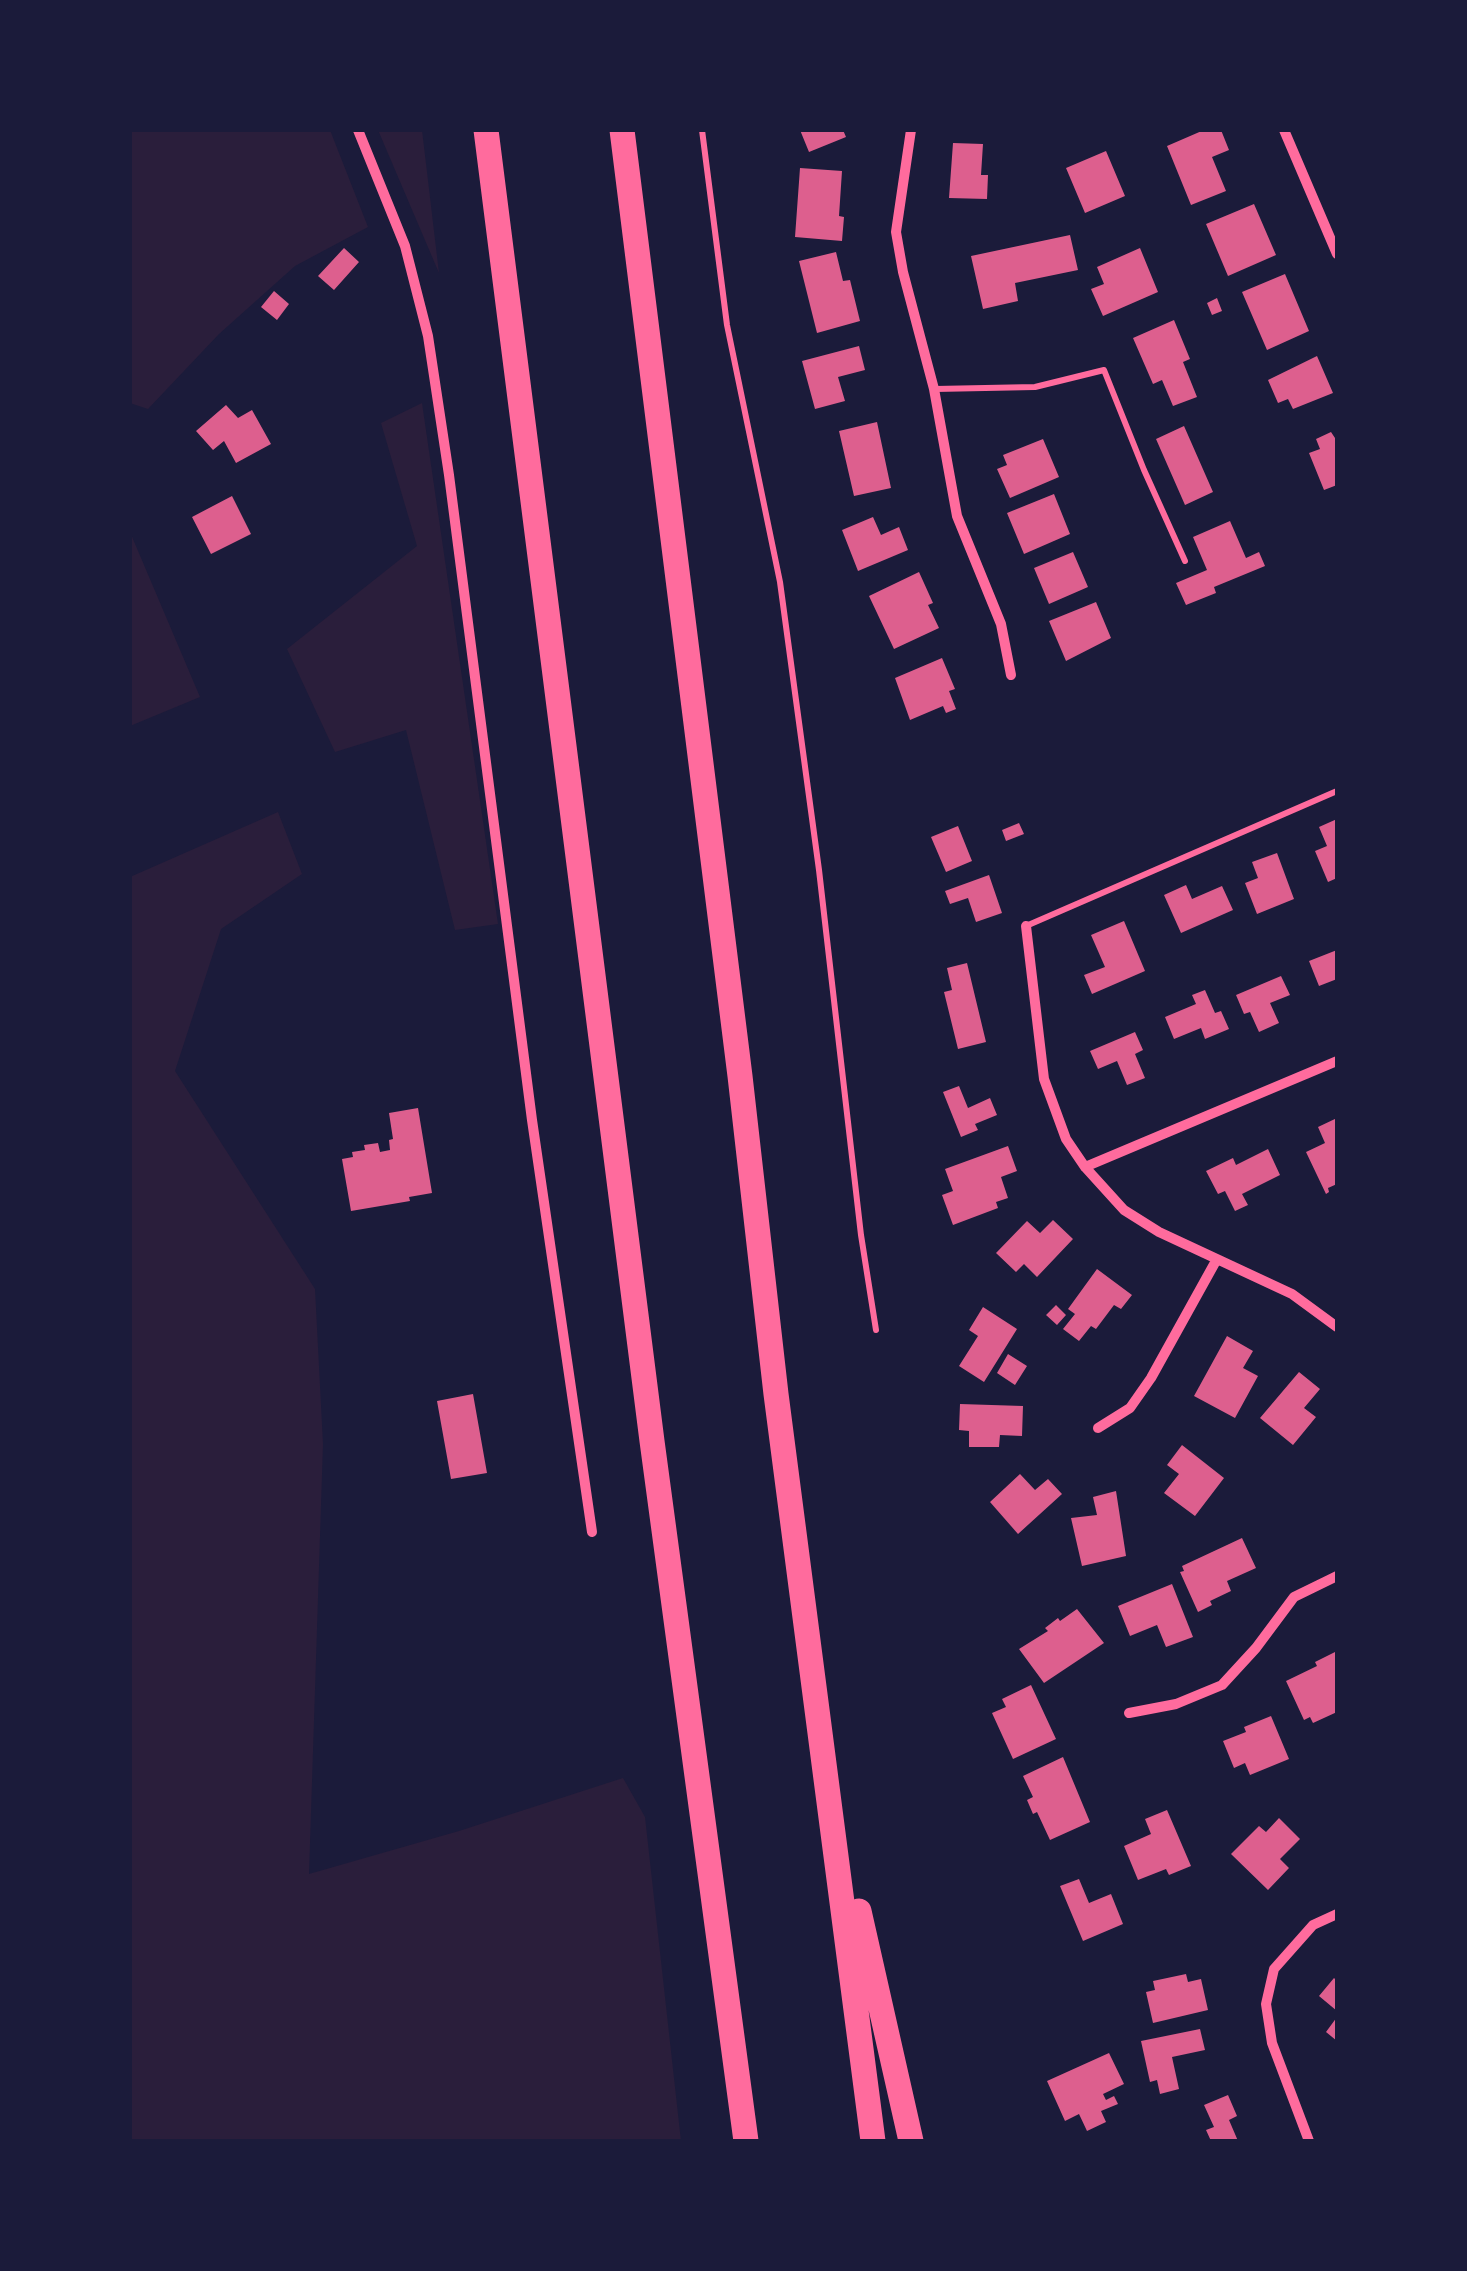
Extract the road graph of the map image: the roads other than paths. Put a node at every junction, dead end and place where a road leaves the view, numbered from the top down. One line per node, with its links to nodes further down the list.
1 (358, 130): 19 (street)
2 (486, 130): 24 (highway)
3 (622, 130): 22 (highway)
4 (702, 130): 17 (lane)
5 (911, 130): 8 (street)
6 (1284, 130): 7 (street)
7 (1337, 254)
8 (934, 390): 9 (lane); 10 (street)
9 (1185, 561)
10 (1012, 675)
11 (1337, 791): 12 (lane)
12 (1026, 926): 14 (street)
13 (1337, 1060): 14 (street)
14 (1085, 1167): 15 (street)
15 (1216, 1259): 16 (street); 18 (street)
16 (1337, 1327)
17 (876, 1330)
18 (1098, 1428)
19 (592, 1532)
20 (1337, 1576): 21 (street)
21 (1129, 1713)
22 (826, 1764): 25 (highway); 26 (highway)
23 (1337, 1914): 27 (street)
24 (746, 2141)
25 (874, 2141)
26 (911, 2141)
27 (1309, 2141)

